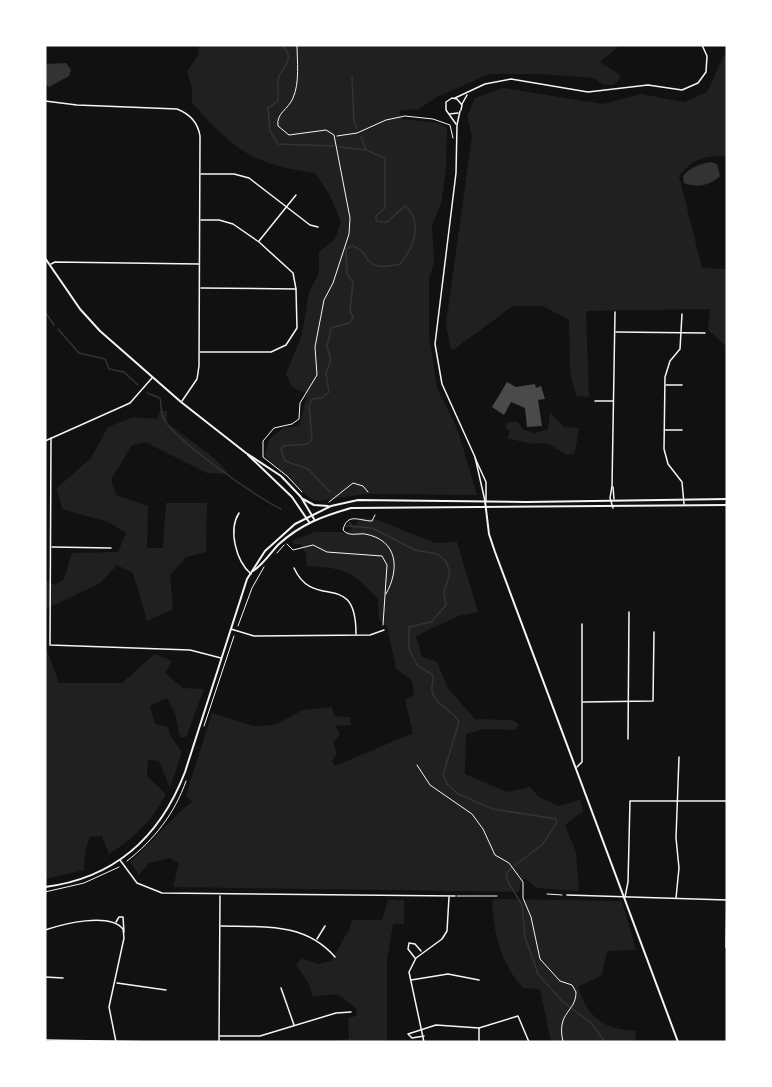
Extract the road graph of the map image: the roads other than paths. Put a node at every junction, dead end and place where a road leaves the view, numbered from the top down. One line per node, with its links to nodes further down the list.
1 (702, 45): 2 (street)
2 (467, 94): 3 (street); 5 (street)
3 (455, 98): 5 (street); 7 (street)
4 (45, 100): 9 (street)
5 (462, 105): 6 (street)
6 (460, 111): 7 (street); 8 (street)
7 (449, 114): 8 (street)
8 (457, 125): 37 (street)
9 (200, 174): 11 (street); 12 (street)
10 (296, 195): 11 (street)
11 (286, 207): 13 (street); 14 (street)
12 (200, 220): 14 (street); 17 (street)
13 (318, 227)
14 (259, 242): 19 (street)
15 (45, 258): 16 (main road)
16 (50, 264): 17 (street); 26 (main road)
17 (200, 264): 18 (street)
18 (200, 288): 19 (street); 25 (street)
19 (296, 289): 25 (street)
20 (615, 312): 22 (street)
21 (682, 314): 23 (street)
22 (615, 332): 23 (street); 30 (street)
23 (682, 333): 24 (street); 27 (street)
24 (705, 333)
25 (199, 352): 31 (street)
26 (152, 378): 31 (main road); 34 (street)
27 (665, 385): 28 (street); 32 (street)
28 (682, 385)
29 (596, 401): 30 (street)
30 (614, 401): 42 (street)
31 (181, 402): 36 (main road)
32 (664, 430): 33 (street); 39 (street)
33 (682, 430)
34 (51, 438): 35 (street); 55 (street)
35 (45, 441)
36 (246, 453): 38 (main road); 52 (main road)
37 (475, 457): 41 (street); 41 (street)
38 (301, 497): 44 (main road); 51 (main road)
39 (684, 499): 40 (main road); 42 (main road); 45 (street)
40 (727, 499)
41 (485, 501): 43 (main road); 44 (main road); 47 (main road)
42 (613, 501): 43 (main road); 49 (street)
43 (526, 502): 48 (main road)
44 (331, 506): 51 (main road)
45 (684, 506): 46 (main road); 49 (main road)
46 (727, 506)
47 (485, 508): 48 (main road); 53 (main road); 70 (main road)
48 (526, 508): 49 (main road)
49 (613, 508)
50 (239, 513): 58 (street)
51 (311, 514): 52 (main road); 53 (main road)
52 (306, 517): 54 (main road); 58 (main road)
53 (314, 519): 54 (main road)
54 (309, 522): 58 (main road)
55 (51, 547): 56 (street); 65 (street)
56 (111, 548)
57 (294, 568): 64 (street)
58 (252, 573): 61 (main road)
59 (629, 612): 67 (street)
60 (582, 624): 66 (street)
61 (231, 629): 64 (street); 65 (main road)
62 (384, 630): 64 (street)
63 (654, 632): 67 (street)
64 (356, 634)
65 (221, 658): 73 (main road)
66 (582, 702): 67 (street); 70 (street)
67 (629, 702): 68 (street)
68 (628, 739)
69 (679, 757): 71 (street)
70 (577, 767): 83 (main road)
71 (677, 801): 72 (street); 83 (street); 84 (street)
72 (727, 801)
73 (120, 860): 75 (main road); 78 (street)
74 (727, 882): 76 (street)
75 (45, 887)
76 (727, 888)
77 (727, 893): 85 (street)
78 (220, 895): 82 (street); 87 (street)
79 (567, 895): 83 (street)
80 (455, 896): 81 (lane); 82 (street)
81 (497, 896)
82 (449, 897): 93 (street)
83 (625, 898): 84 (street); 116 (main road)
84 (676, 899): 85 (street)
85 (726, 900): 92 (street)
86 (116, 923): 89 (street); 90 (street); 90 (street)
87 (220, 926): 91 (street); 107 (street)
88 (325, 926): 91 (street)
89 (45, 930)
90 (124, 934): 100 (street)
91 (316, 940): 94 (street)
92 (726, 947)
93 (422, 952): 95 (street); 95 (street)
94 (335, 957)
95 (416, 958): 98 (street)
96 (45, 977): 97 (street)
97 (63, 978)
98 (410, 980): 99 (street); 105 (street)
99 (479, 980)
100 (116, 982): 102 (street); 110 (street)
101 (281, 987): 104 (street)
102 (166, 990)
103 (351, 1012): 104 (street)
104 (294, 1026): 107 (street)
105 (422, 1028): 106 (street); 108 (street); 108 (street)
106 (479, 1028): 114 (street); 115 (street)
107 (219, 1036): 112 (street)
108 (424, 1036): 113 (street)
109 (45, 1040): 110 (street)
110 (116, 1042): 111 (street)
111 (159, 1042)
112 (219, 1042)
113 (424, 1042)
114 (479, 1042)
115 (529, 1042)
116 (678, 1042)

